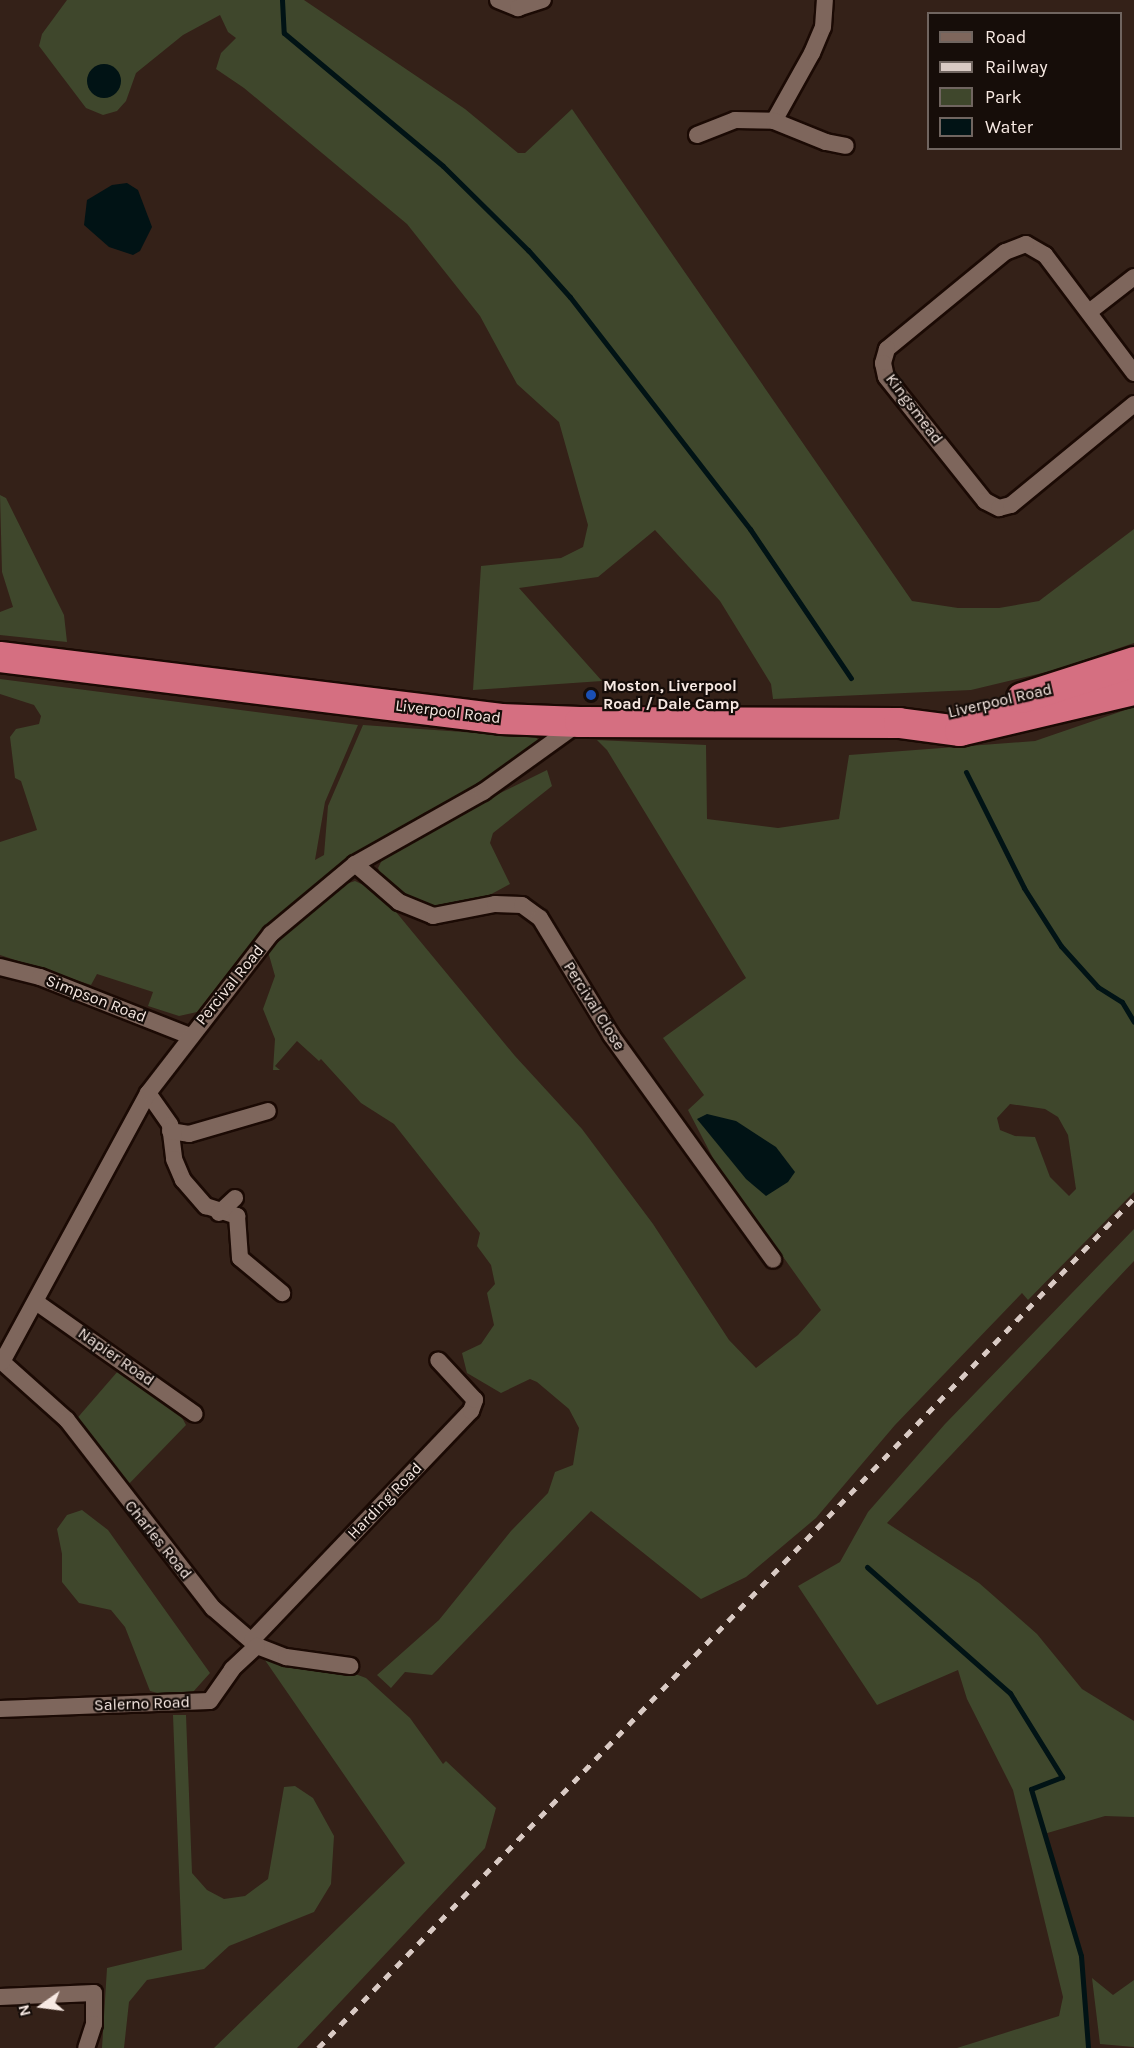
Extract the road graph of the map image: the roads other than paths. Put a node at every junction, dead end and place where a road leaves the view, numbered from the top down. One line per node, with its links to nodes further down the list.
1 (498, 0): 2 (street)
2 (543, 0)
3 (825, 0): 4 (street)
4 (774, 121): 5 (street); 6 (street)
5 (697, 135)
6 (846, 146)
7 (1134, 277): 8 (street)
8 (1089, 312): 9 (street, Kingsmead); 10 (street, Kingsmead)
9 (1134, 374)
10 (1134, 404)
11 (0, 657): 14 (highway, Liverpool Road)
12 (1134, 662): 15 (highway, Liverpool Road)
13 (1134, 690): 15 (highway, Liverpool Road)
14 (580, 723): 15 (highway, Liverpool Road); 16 (street, Percival Road)
15 (899, 723)
16 (355, 864): 18 (street, Percival Road); 24 (street, Percival Close)
17 (0, 967): 18 (street, Simpson Road)
18 (189, 1036): 19 (street, Percival Road)
19 (148, 1093): 21 (street); 26 (street, Percival Road)
20 (268, 1111): 21 (street)
21 (170, 1131): 23 (street)
22 (235, 1198): 23 (street)
23 (219, 1213): 25 (street)
24 (773, 1260)
25 (282, 1293)
26 (36, 1302): 28 (street, Percival Road); 29 (street, Napier Road)
27 (438, 1360): 30 (street, Harding Road)
28 (1, 1361): 30 (street, Charles Road)
29 (195, 1414)
30 (254, 1643): 31 (street, Charles Road); 32 (street, Salerno Road)
31 (350, 1666)
32 (0, 1709)
33 (0, 1996): 34 (street)
34 (86, 2048)

